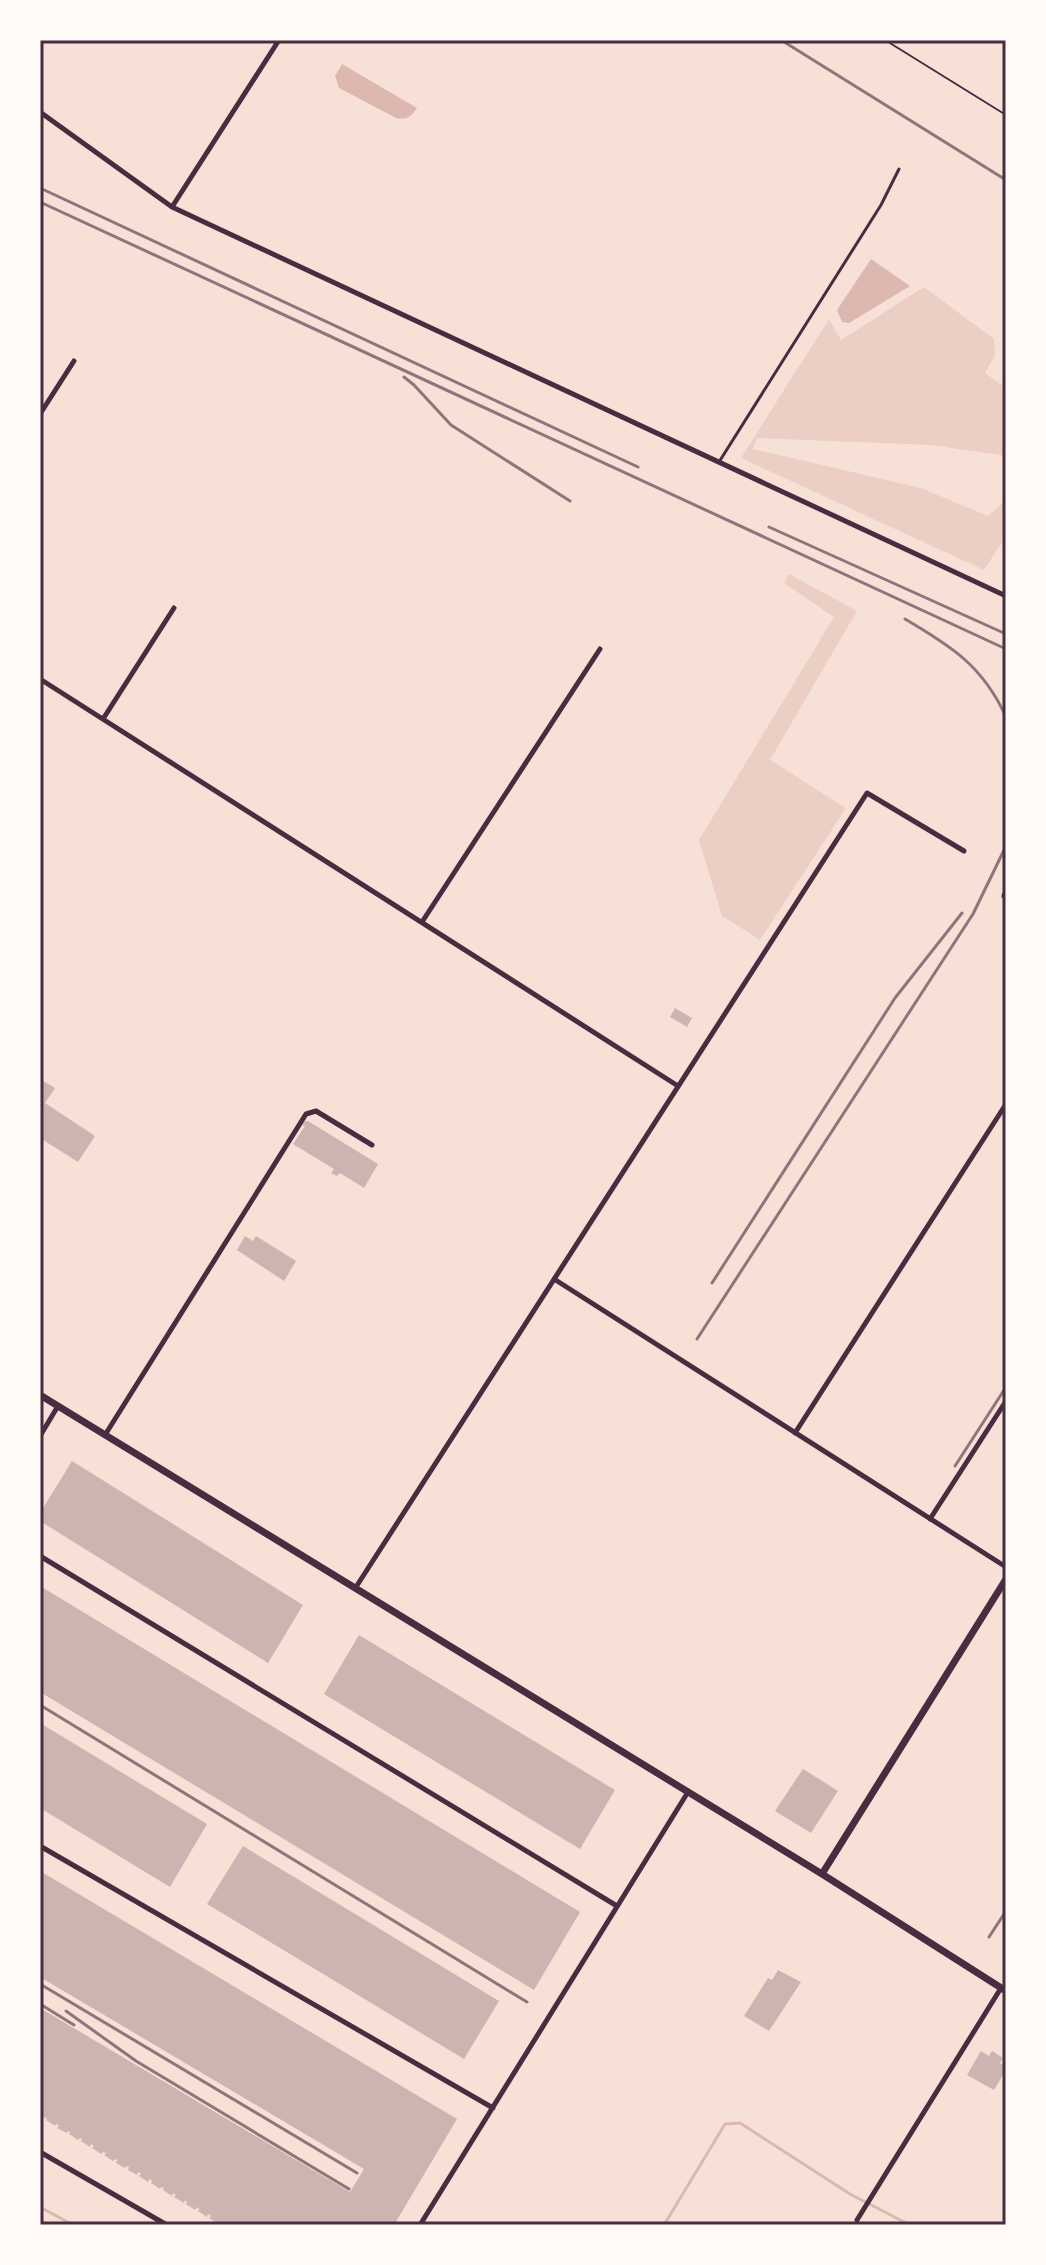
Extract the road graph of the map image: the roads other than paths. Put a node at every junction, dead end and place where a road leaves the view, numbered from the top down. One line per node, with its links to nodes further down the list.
1 (279, 40): 4 (street)
2 (40, 112): 4 (street)
3 (899, 169): 7 (lane)
4 (172, 207): 7 (street)
5 (74, 361): 6 (street)
6 (40, 414)
7 (718, 462): 8 (street)
8 (1006, 596)
9 (174, 608): 12 (street)
10 (600, 649): 16 (street)
11 (40, 679): 12 (street)
12 (103, 719): 16 (street)
13 (964, 851): 17 (street)
14 (1006, 890): 15 (street)
15 (1006, 897)
16 (422, 922): 17 (street)
17 (678, 1086): 20 (street)
18 (1006, 1104): 24 (street)
19 (372, 1145): 25 (street)
20 (554, 1279): 24 (street); 31 (street)
21 (40, 1395): 23 (main road)
22 (1006, 1401): 27 (street)
23 (58, 1406): 25 (main road); 26 (street)
24 (795, 1433): 27 (street)
25 (105, 1435): 31 (main road)
26 (40, 1436)
27 (930, 1519): 29 (street)
28 (40, 1556): 35 (street)
29 (1006, 1567)
30 (1006, 1579): 34 (main road)
31 (356, 1587): 32 (main road)
32 (688, 1792): 34 (main road); 35 (street)
33 (40, 1846): 37 (street)
34 (822, 1874): 36 (main road)
35 (617, 1906): 37 (street)
36 (1004, 1990): 39 (street)
37 (493, 2108): 41 (street)
38 (40, 2152): 40 (street)
39 (856, 2223)
40 (167, 2225)
41 (420, 2225)

